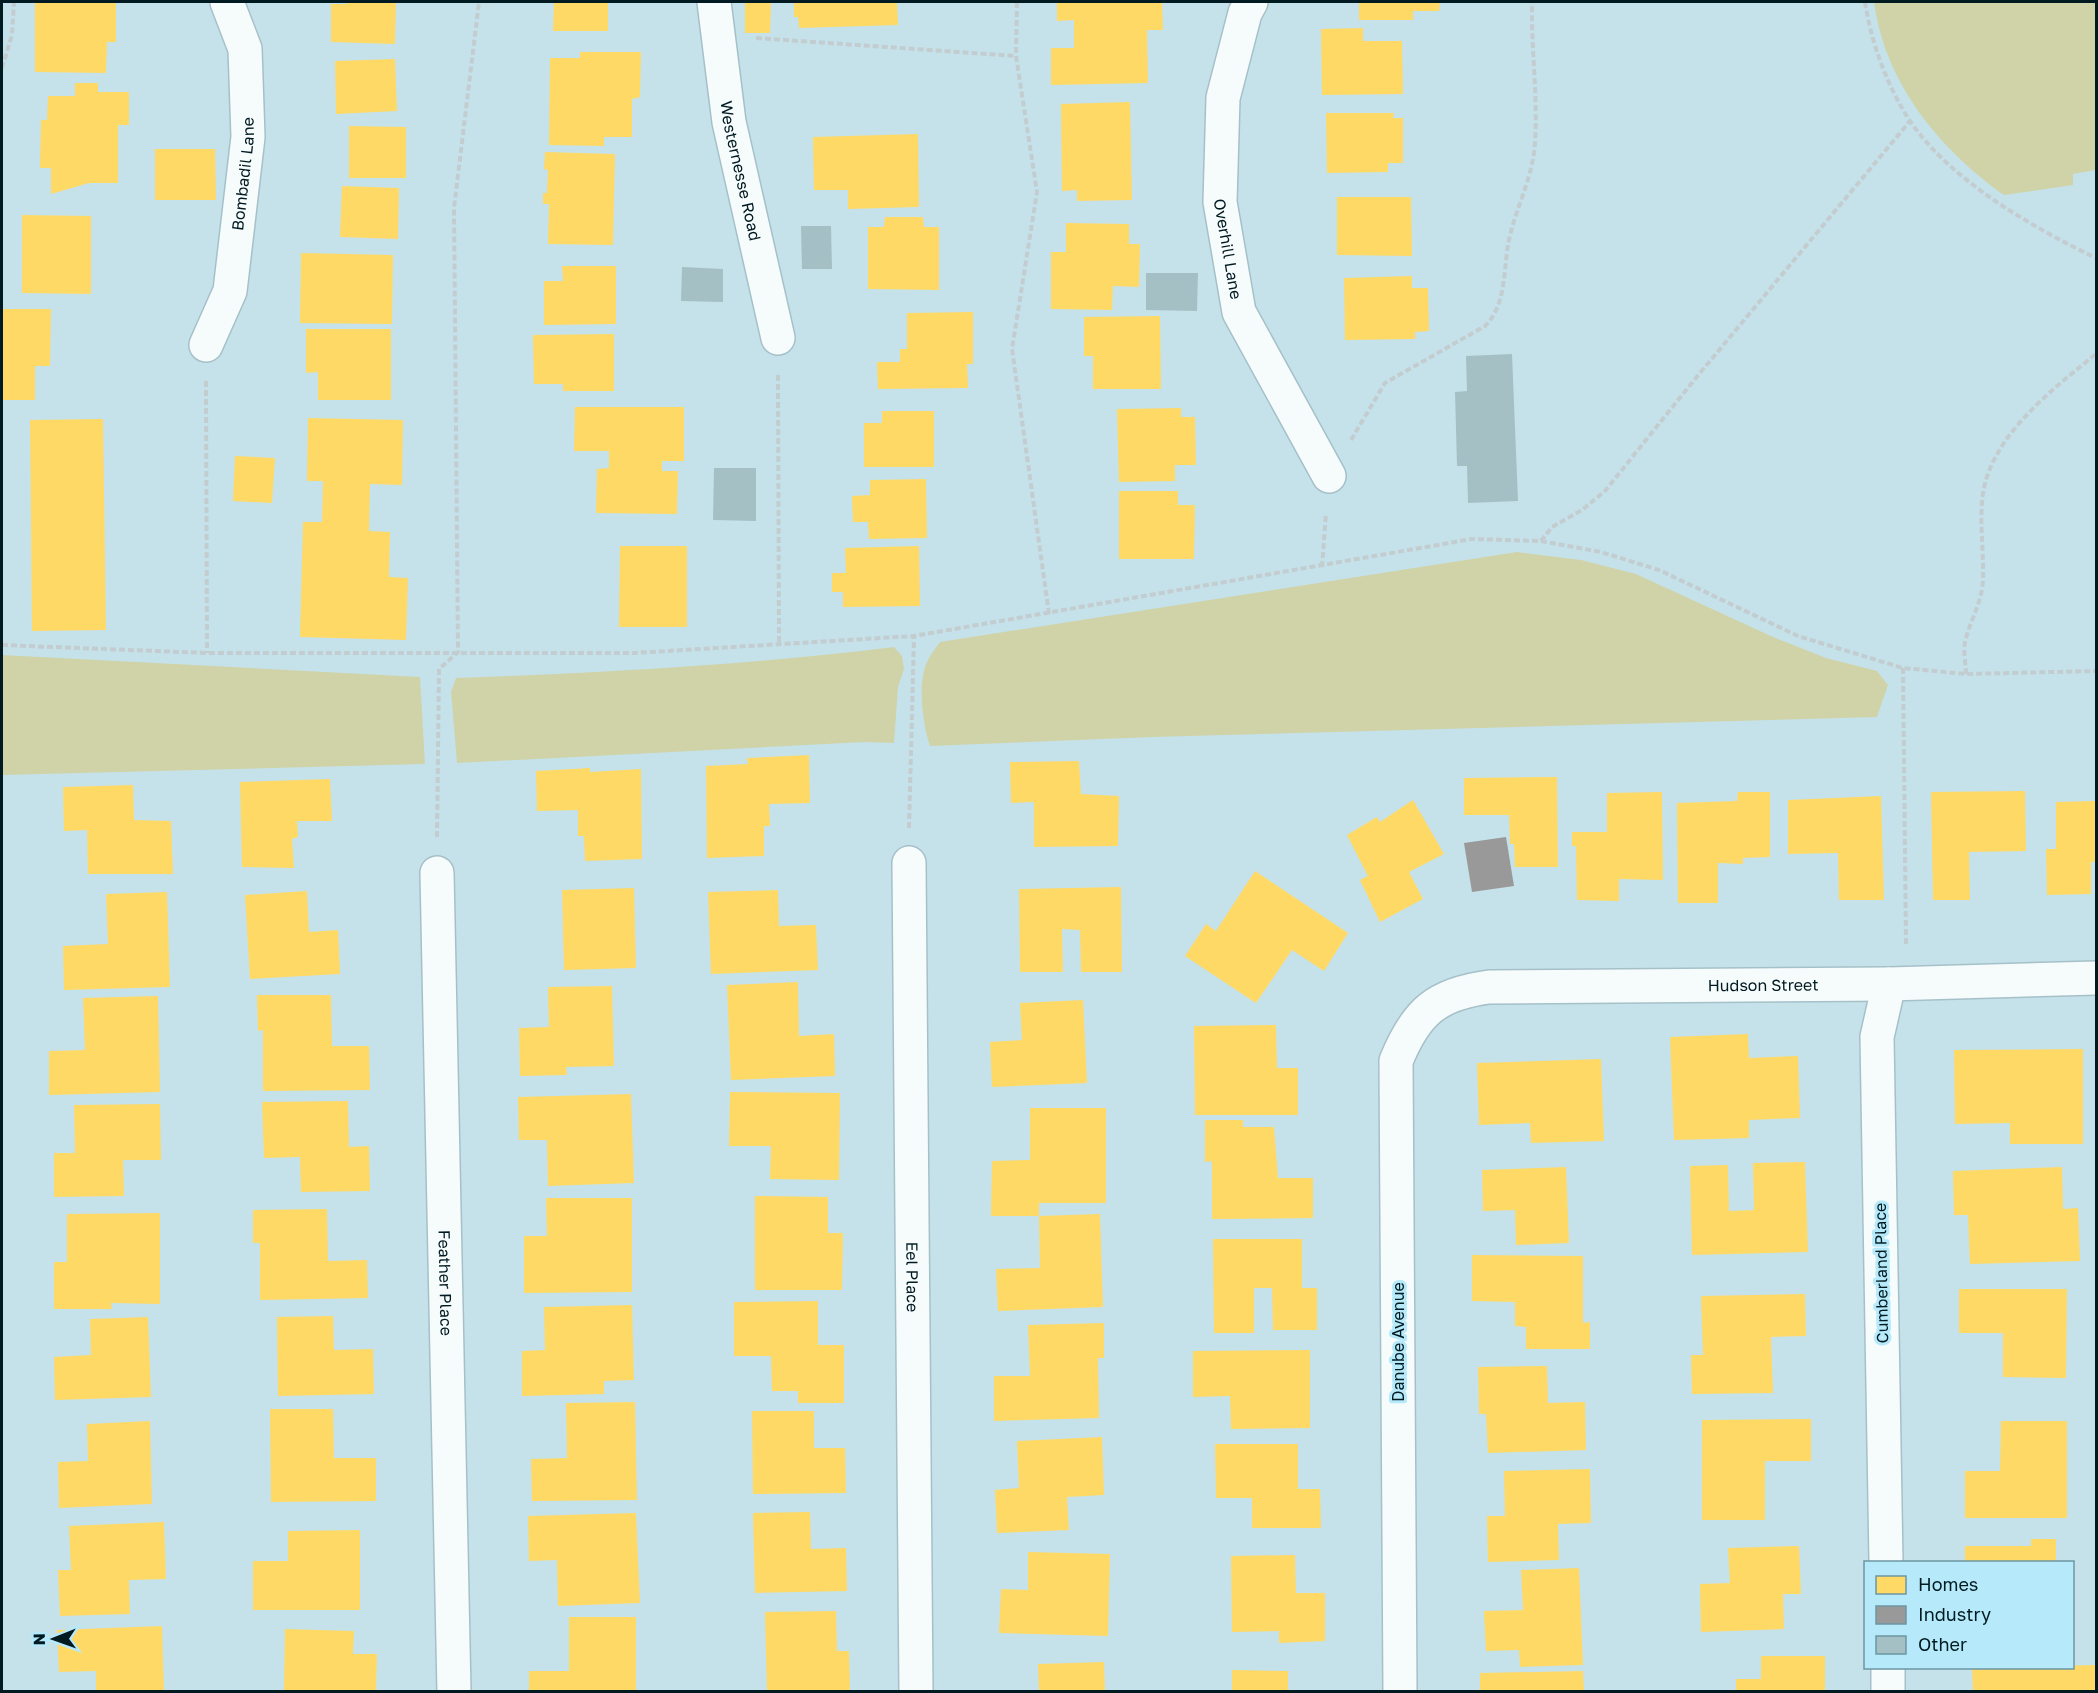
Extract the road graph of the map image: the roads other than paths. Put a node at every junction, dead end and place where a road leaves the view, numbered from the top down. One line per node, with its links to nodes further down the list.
1 (227, 2): 5 (street, Bombadil Lane)
2 (714, 2): 4 (street, Westernesse Road)
3 (1251, 2): 6 (street, Overhill Lane)
4 (778, 338)
5 (206, 345)
6 (1329, 476)
7 (909, 863): 15 (street, Eel Place)
8 (437, 873): 14 (street, Feather Place)
9 (2097, 978): 10 (street, Hudson Street)
10 (1889, 984): 11 (street, Hudson Street); 12 (street, Cumberland Place)
11 (1432, 1005): 16 (street, Danube Avenue)
12 (1886, 1561)
13 (1888, 1669): 17 (street)
14 (454, 1692)
15 (916, 1692)
16 (1400, 1692)
17 (1888, 1692)

